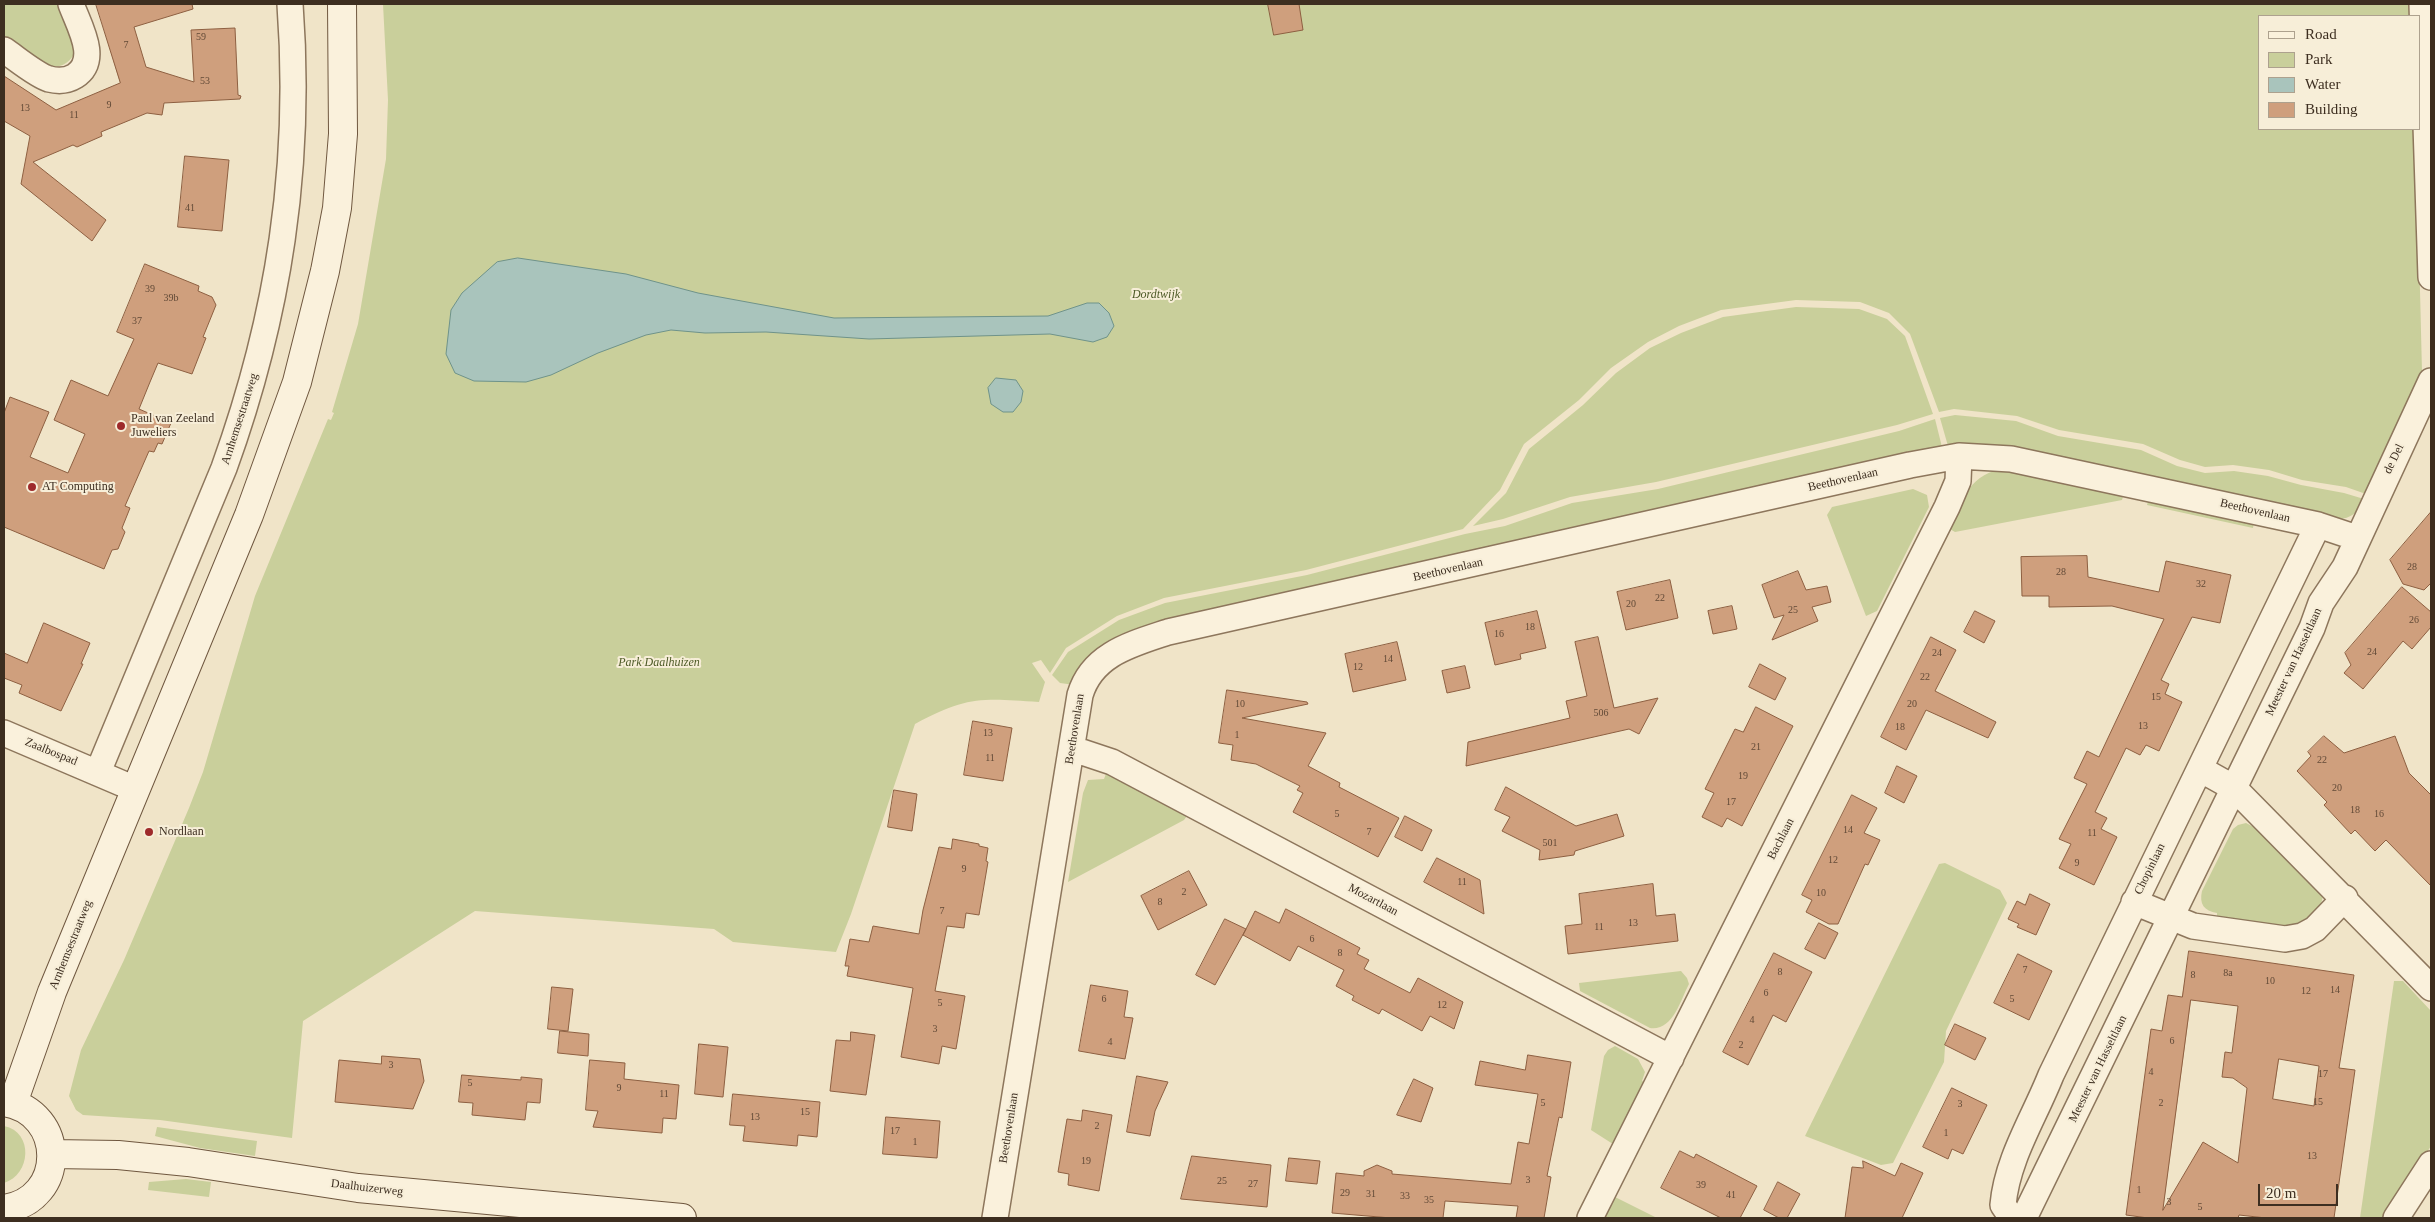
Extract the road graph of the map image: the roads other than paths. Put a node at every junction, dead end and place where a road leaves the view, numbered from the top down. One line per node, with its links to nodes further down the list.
1 (71, 4): 5 (street)
2 (290, 4): 14 (street, Arnhemsestraatweg)
3 (342, 4): 16 (main road, Arnhemsestraatweg)
4 (2422, 4): 6 (street)
5 (4, 50)
6 (2431, 276)
7 (2431, 381): 10 (street, de Del)
8 (1959, 456): 9 (street, Beethovenlaan); 12 (street, Beethovenlaan); 21 (street, Bachlaan)
9 (2318, 525): 10 (street, Beethovenlaan); 13 (street, Chopinlaan)
10 (2357, 538): 15 (street, Meester van Hasseltlaan)
11 (4, 733): 14 (street, Zaalbospad)
12 (1072, 749): 21 (street, Mozartlaan); 27 (street, Beethovenlaan)
13 (2200, 769): 15 (street); 18 (street, Chopinlaan)
14 (98, 772): 16 (street)
15 (2234, 788): 17 (street); 19 (street, Meester van Hasseltlaan)
16 (135, 789): 22 (main road, Arnhemsestraatweg)
17 (2344, 898): 19 (street); 20 (street)
18 (2134, 902): 19 (street); 29 (street, Chopinlaan)
19 (2171, 919): 30 (street, Meester van Hasseltlaan)
20 (2429, 982)
21 (1671, 1058): 28 (street, Bachlaan)
22 (8, 1103): 23 (main road)
23 (52, 1154): 25 (main road); 26 (main road, Daalhuizerweg)
24 (2431, 1164): 31 (street)
25 (4, 1209)
26 (682, 1218)
27 (995, 1218)
28 (1590, 1218)
29 (2012, 1218)
30 (2024, 1218)
31 (2396, 1218)

